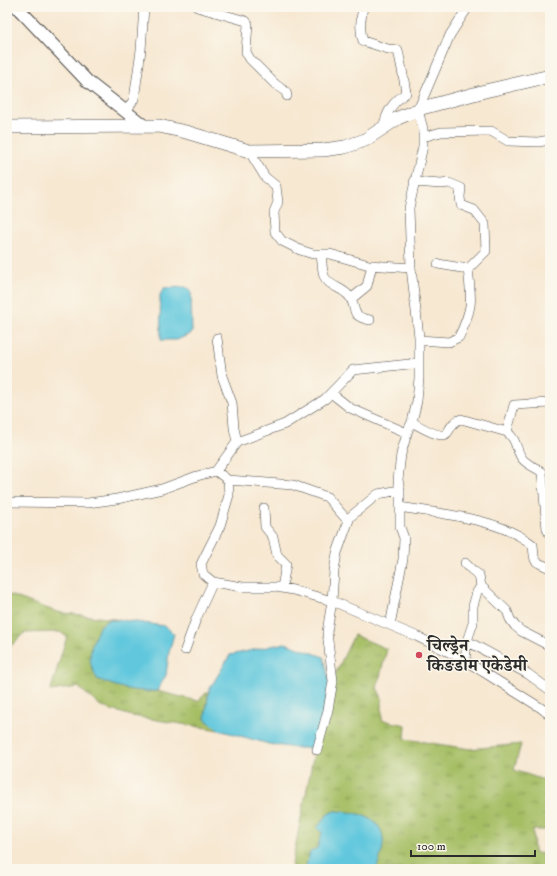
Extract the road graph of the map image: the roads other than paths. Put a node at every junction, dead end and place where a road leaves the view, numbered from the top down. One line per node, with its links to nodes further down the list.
1 (17, 7): 9 (street)
2 (144, 7): 9 (street)
3 (197, 7): 7 (street)
4 (363, 7): 12 (street)
5 (468, 7): 8 (street)
6 (550, 76): 8 (main road)
7 (287, 96)
8 (418, 110): 12 (main road); 13 (street)
9 (126, 112): 10 (street)
10 (143, 125): 11 (main road); 15 (main road)
11 (7, 127)
12 (383, 128): 15 (main road)
13 (423, 137): 14 (street); 16 (street)
14 (550, 140)
15 (249, 151): 17 (street)
16 (414, 182): 20 (street); 21 (street)
17 (321, 254): 19 (street); 22 (street)
18 (438, 264): 21 (street)
19 (372, 265): 20 (street); 22 (street)
20 (411, 268): 25 (street)
21 (468, 270): 25 (street)
22 (351, 299): 23 (street)
23 (370, 320)
24 (217, 338): 32 (street)
25 (419, 340): 26 (street)
26 (419, 364): 27 (street); 29 (street)
27 (331, 393): 31 (street); 32 (street)
28 (550, 403): 30 (street)
29 (412, 422): 30 (street); 31 (street)
30 (507, 432): 40 (street)
31 (407, 433): 35 (street)
32 (237, 442): 33 (street)
33 (216, 471): 34 (street); 36 (street)
34 (228, 480): 39 (street); 43 (street)
35 (400, 490): 37 (street); 39 (street)
36 (7, 502)
37 (400, 507): 42 (street); 47 (street)
38 (264, 508): 45 (street)
39 (348, 521): 46 (street)
40 (550, 536)
41 (465, 563): 44 (street)
42 (550, 568)
43 (213, 582): 45 (street); 50 (street)
44 (481, 586): 48 (street); 49 (street)
45 (282, 588): 46 (street)
46 (332, 601): 47 (street); 54 (street)
47 (390, 625): 51 (street)
48 (467, 641): 51 (street); 52 (street)
49 (550, 646)
50 (185, 650)
51 (465, 660): 53 (street)
52 (550, 690)
53 (550, 715)
54 (317, 750)

